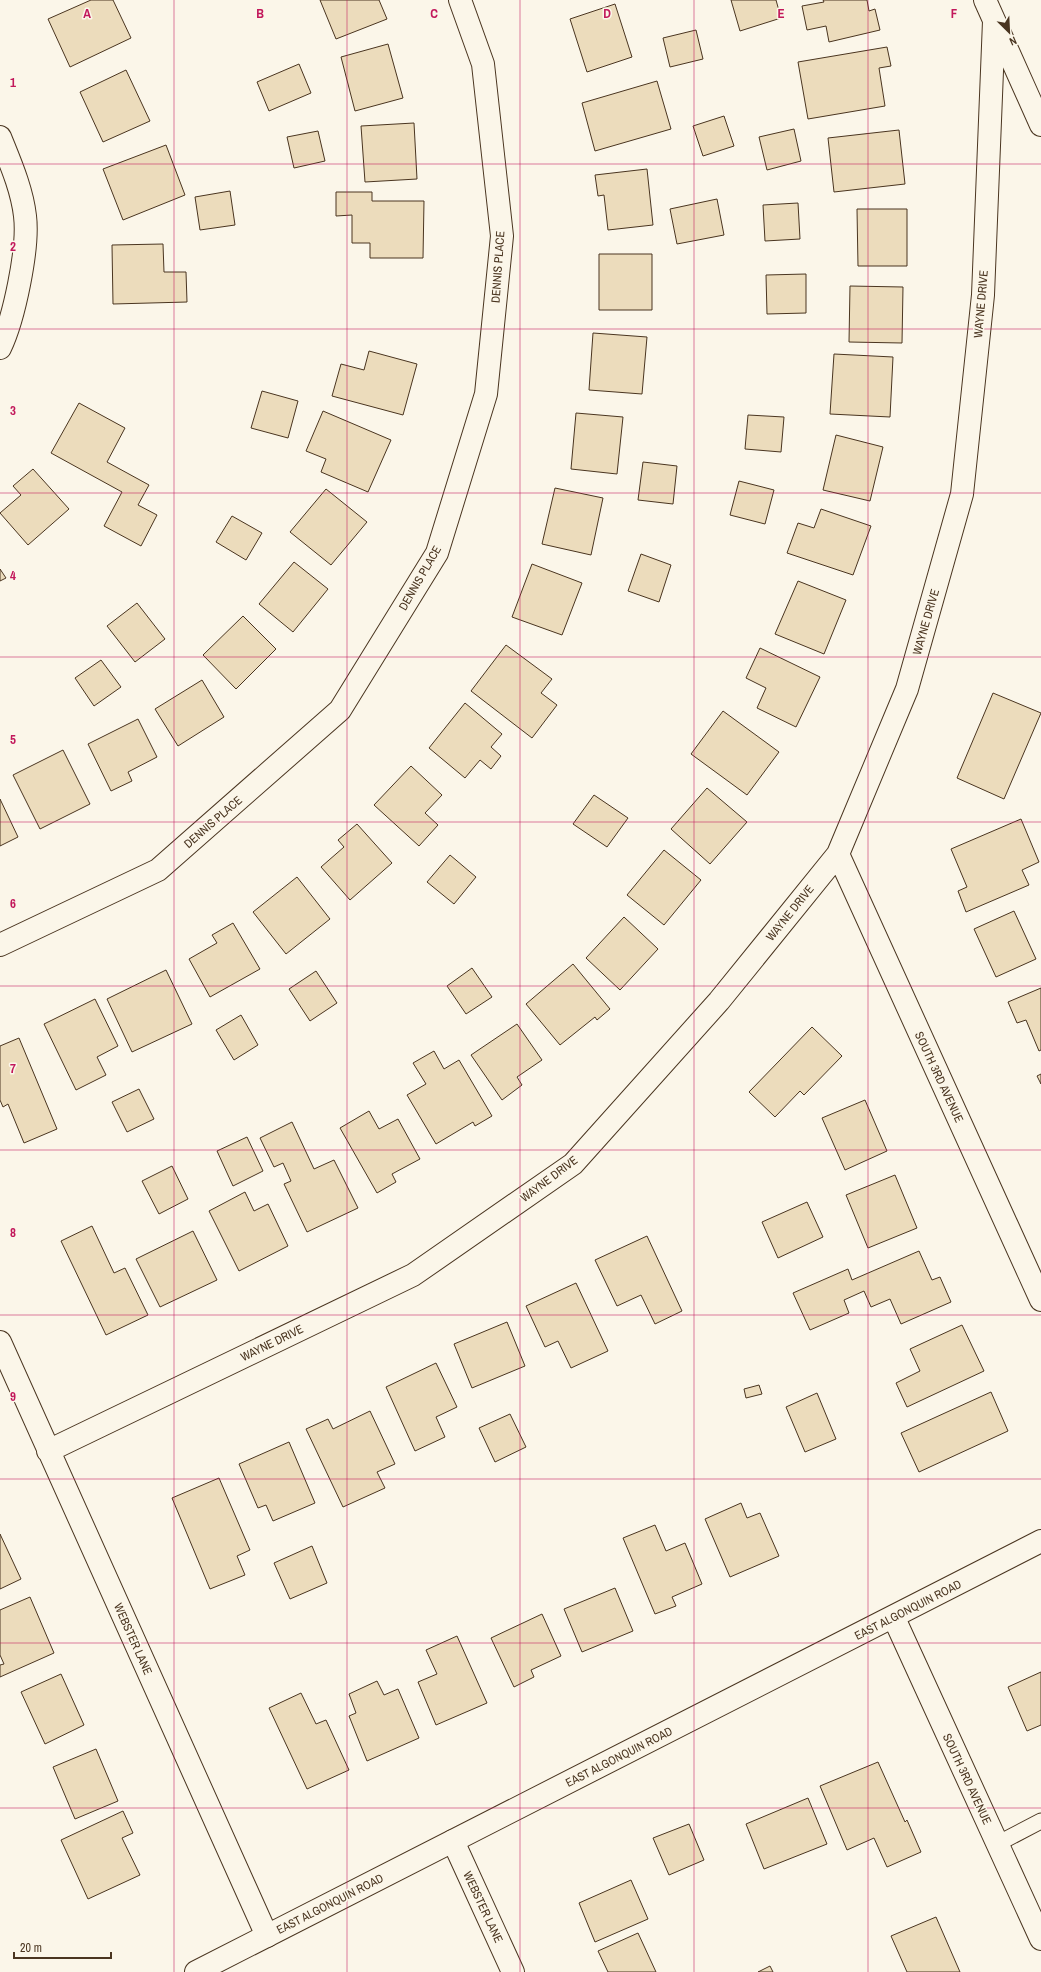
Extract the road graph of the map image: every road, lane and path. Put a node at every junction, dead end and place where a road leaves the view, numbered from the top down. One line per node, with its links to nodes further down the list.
1 (460, 0): 8 (street, DENNIS PLACE)
2 (985, 0): 3 (street)
3 (994, 21): 4 (street); 7 (street, WAYNE DRIVE)
4 (1041, 125)
5 (0, 137): 6 (street)
6 (0, 348)
7 (838, 854): 9 (street, SOUTH 3RD AVENUE); 11 (street, WAYNE DRIVE)
8 (0, 945)
9 (1041, 1300)
10 (0, 1342): 11 (street, WEBSTER LANE)
11 (48, 1451): 17 (street, WEBSTER LANE)
12 (1041, 1542): 13 (street, EAST ALGONQUIN ROAD)
13 (894, 1618): 15 (street, EAST ALGONQUIN ROAD); 16 (street, SOUTH 3RD AVENUE)
14 (1041, 1821): 16 (lane)
15 (453, 1841): 17 (street, EAST ALGONQUIN ROAD); 20 (street, WEBSTER LANE)
16 (997, 1844): 18 (street, SOUTH 3RD AVENUE)
17 (267, 1936): 19 (street, EAST ALGONQUIN ROAD)
18 (1041, 1939)
19 (196, 1972)
20 (513, 1972)

